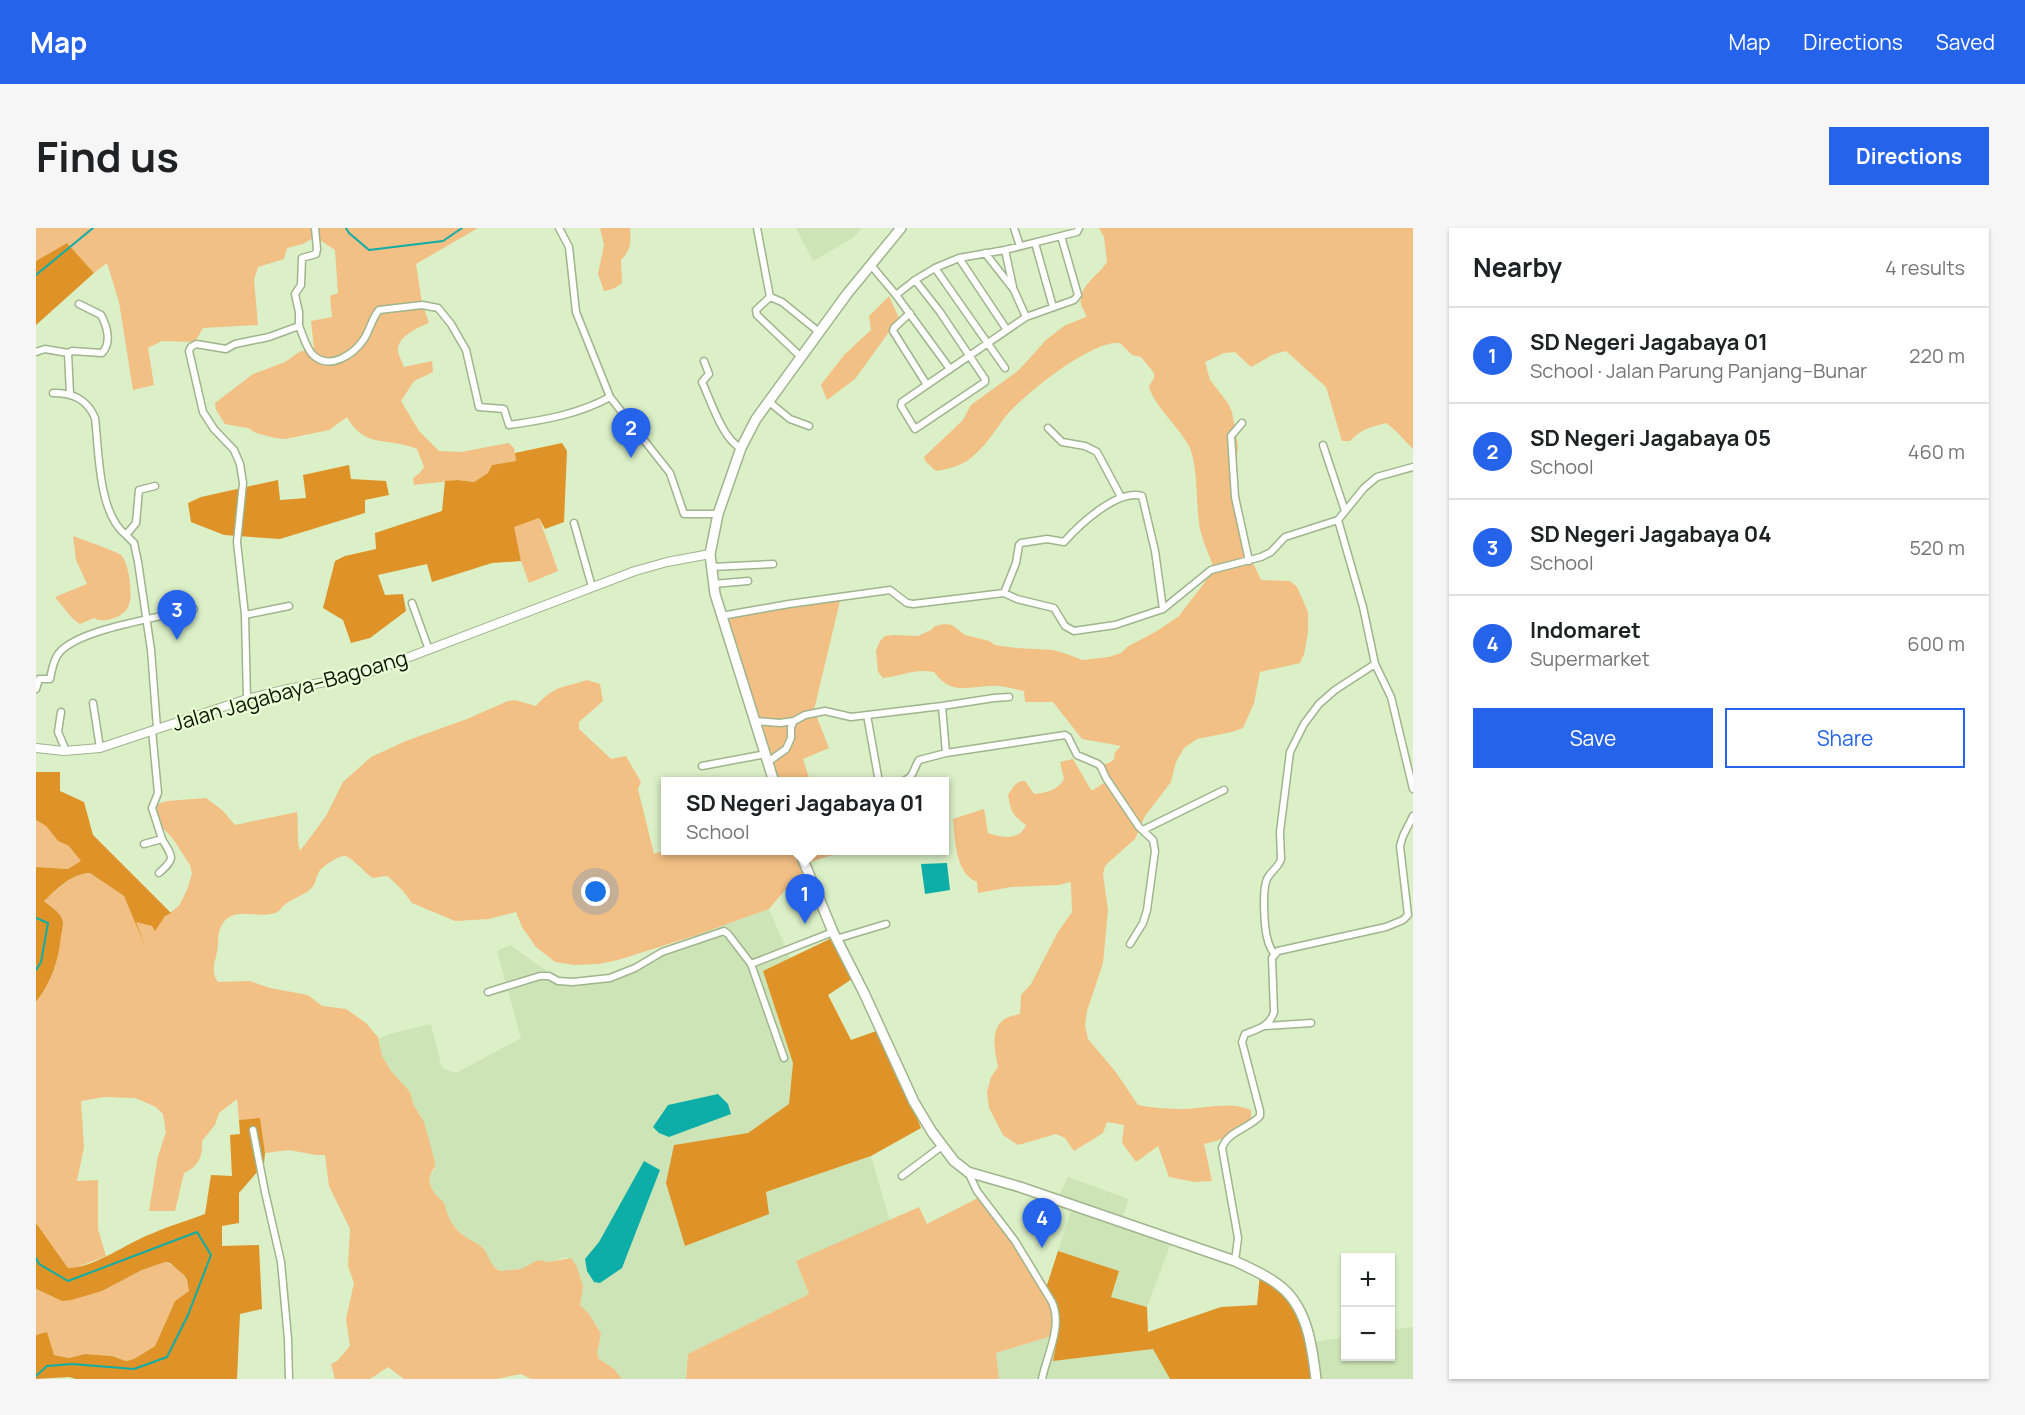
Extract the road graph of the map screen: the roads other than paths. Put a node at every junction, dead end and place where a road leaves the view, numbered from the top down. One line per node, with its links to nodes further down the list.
1 (315, 228): 23 (street)
2 (559, 228): 37 (street)
3 (757, 228): 18 (street)
4 (901, 228): 13 (main road)
5 (1014, 228): 9 (street)
6 (1079, 228): 7 (street)
7 (1061, 236): 8 (street); 20 (street)
8 (1035, 243): 9 (street); 20 (street)
9 (1020, 246): 10 (street)
10 (1005, 250): 11 (street); 16 (street)
11 (985, 253): 12 (street); 16 (street)
12 (959, 258): 14 (street); 24 (street)
13 (870, 264): 17 (street); 25 (main road)
14 (935, 268): 15 (street); 26 (street)
15 (915, 280): 17 (street); 29 (street)
16 (1014, 290): 22 (street)
17 (896, 295): 21 (street)
18 (770, 297): 25 (street); 30 (street)
19 (78, 304): 28 (street)
20 (1053, 307): 22 (street)
21 (910, 314): 33 (street); 34 (street)
22 (1026, 316): 24 (street)
23 (299, 326): 37 (street); 64 (street)
24 (1007, 330): 26 (street)
25 (819, 332): 30 (main road)
26 (988, 343): 29 (street); 32 (street)
27 (36, 352): 28 (street)
28 (68, 353): 36 (street)
29 (970, 355): 33 (street); 34 (street)
30 (801, 357): 38 (main road)
31 (704, 362): 43 (street)
32 (1005, 368)
33 (950, 369): 34 (street)
34 (927, 384)
35 (53, 393): 36 (street)
36 (70, 394): 51 (street)
37 (610, 397): 48 (street)
38 (768, 400): 40 (street); 43 (main road)
39 (1242, 423): 53 (street)
40 (809, 426)
41 (1048, 428): 46 (street)
42 (1323, 446): 47 (street)
43 (741, 448): 48 (main road)
44 (1413, 467): 47 (street)
45 (155, 486): 51 (street)
46 (1121, 497): 59 (street); 63 (street)
47 (1345, 512): 49 (street)
48 (718, 514): 52 (main road)
49 (1338, 520): 53 (street); 68 (street)
50 (574, 523): 58 (street)
51 (126, 535): 66 (street)
52 (710, 554): 55 (main road); 58 (street, Jalan Jagabaya–Bagoang)
53 (1249, 561): 63 (street)
54 (773, 564): 55 (street)
55 (712, 567): 57 (main road)
56 (748, 581): 57 (street)
57 (713, 584): 65 (main road)
58 (592, 587): 67 (street, Jalan Jagabaya–Bagoang)
59 (1004, 593): 63 (street); 65 (street)
60 (412, 603): 67 (street)
61 (289, 606): 64 (street)
62 (194, 609): 66 (street)
63 (1163, 609)
64 (245, 615): 71 (street)
65 (722, 616): 76 (main road)
66 (147, 619): 69 (street); 78 (street)
67 (429, 650): 71 (street, Jalan Jagabaya–Bagoang)
68 (1375, 664): 88 (street); 99 (street)
69 (36, 689)
70 (1010, 697): 73 (street)
71 (247, 699): 78 (street, Jalan Jagabaya–Bagoang)
72 (93, 703): 80 (street)
73 (942, 706): 75 (street); 82 (street)
74 (61, 711): 81 (street)
75 (867, 715): 77 (street); 86 (street)
76 (755, 721): 77 (street); 83 (main road)
77 (794, 721): 83 (street)
78 (155, 729): 80 (street, Jalan Jagabaya–Bagoang); 92 (street)
79 (36, 748): 81 (street, Jalan Jagabaya–Bagoang)
80 (100, 748): 81 (street, Jalan Jagabaya–Bagoang)
81 (64, 751)
82 (946, 753): 87 (street); 91 (street)
83 (767, 758): 84 (street); 85 (main road)
84 (702, 766)
85 (773, 777)
86 (878, 777)
87 (911, 777)
88 (1413, 789)
89 (1224, 790): 91 (street)
90 (1413, 816): 99 (street)
91 (1143, 830): 98 (street)
92 (162, 839): 93 (street); 95 (street)
93 (144, 844)
94 (801, 855): 97 (main road)
95 (159, 873)
96 (886, 924): 97 (street)
97 (834, 936): 100 (street); 106 (main road)
98 (1130, 944)
99 (1274, 954): 103 (street)
100 (751, 964): 101 (street); 104 (street)
101 (488, 992)
102 (1311, 1023): 103 (street)
103 (1265, 1026): 109 (street)
104 (784, 1058)
105 (253, 1130): 110 (street)
106 (942, 1146): 107 (main road); 108 (street)
107 (968, 1172): 109 (main road); 111 (street)
108 (902, 1176)
109 (1235, 1261): 112 (main road)
110 (289, 1379)
111 (1042, 1379)
112 (1316, 1379)

